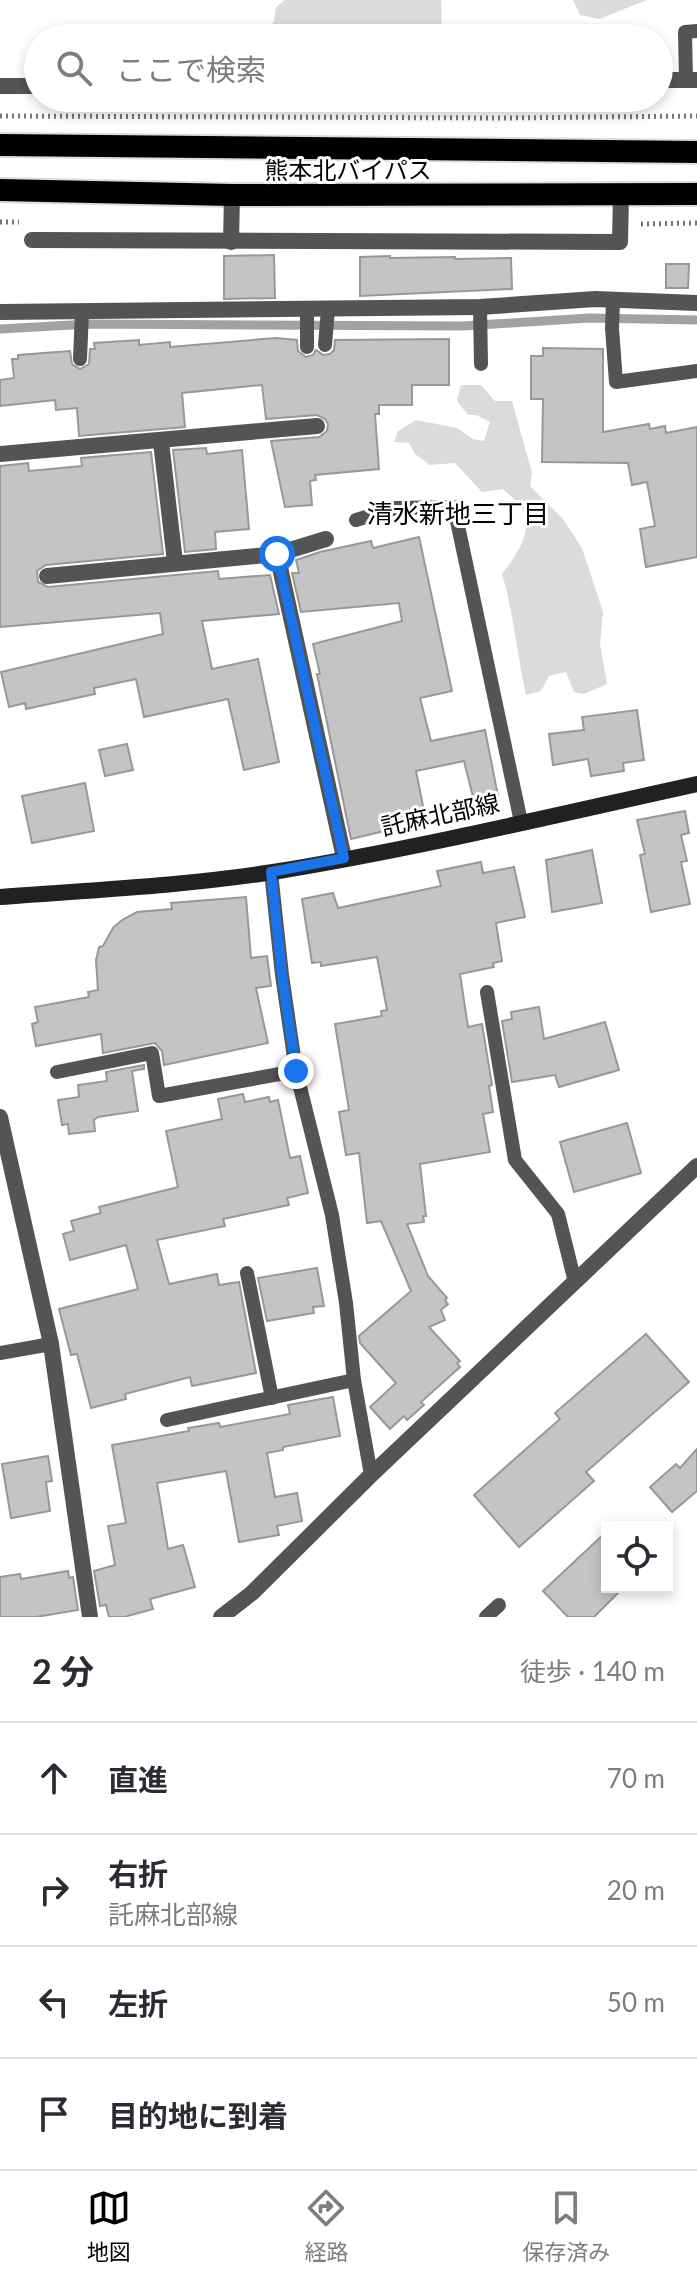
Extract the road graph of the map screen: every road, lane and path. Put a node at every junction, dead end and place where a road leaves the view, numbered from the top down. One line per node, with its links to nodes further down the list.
1 (697, 31): 2 (lane)
2 (692, 80)
3 (0, 86): 4 (street)
4 (24, 86)
5 (0, 116): 6 (path)
6 (697, 116)
7 (0, 145): 8 (highway, 熊本北バイパス)
8 (697, 152)
9 (0, 190): 11 (highway, 熊本北バイパス)
10 (697, 194): 12 (highway, 熊本北バイパス)
11 (232, 195): 12 (highway, 熊本北バイパス); 14 (street)
12 (621, 195): 14 (street)
13 (32, 240): 14 (street)
14 (231, 242)
15 (697, 303): 16 (street)
16 (613, 304): 17 (street); 26 (lane)
17 (479, 311): 19 (street); 25 (lane)
18 (0, 312): 21 (street)
19 (327, 313): 20 (street); 22 (lane)
20 (307, 314): 21 (street); 23 (lane)
21 (82, 316): 24 (lane)
22 (326, 340)
23 (307, 342)
24 (80, 359)
25 (481, 364)
26 (697, 371)
27 (317, 426): 28 (street)
28 (161, 442): 29 (street); 33 (street)
29 (0, 454)
30 (356, 520): 36 (lane)
31 (326, 539): 32 (street)
32 (277, 554): 33 (street); 37 (street)
33 (175, 562): 34 (street)
34 (47, 576)
35 (697, 784): 36 (main road, 託麻北部線)
36 (521, 822): 37 (main road, 託麻北部線)
37 (344, 858): 38 (main road, 託麻北部線)
38 (271, 872): 39 (main road, 託麻北部線); 41 (lane)
39 (0, 897)
40 (487, 992): 46 (lane)
41 (296, 1071): 42 (lane); 49 (lane)
42 (57, 1072)
43 (0, 1117): 47 (street)
44 (697, 1166): 46 (street)
45 (247, 1273): 50 (lane)
46 (575, 1282): 52 (street)
47 (51, 1344): 48 (lane); 54 (street)
48 (0, 1353)
49 (354, 1380): 50 (lane); 52 (lane)
50 (272, 1398): 51 (lane)
51 (167, 1420)
52 (371, 1475): 55 (street)
53 (499, 1605): 56 (lane)
54 (90, 1617)
55 (221, 1617)
56 (486, 1617)

